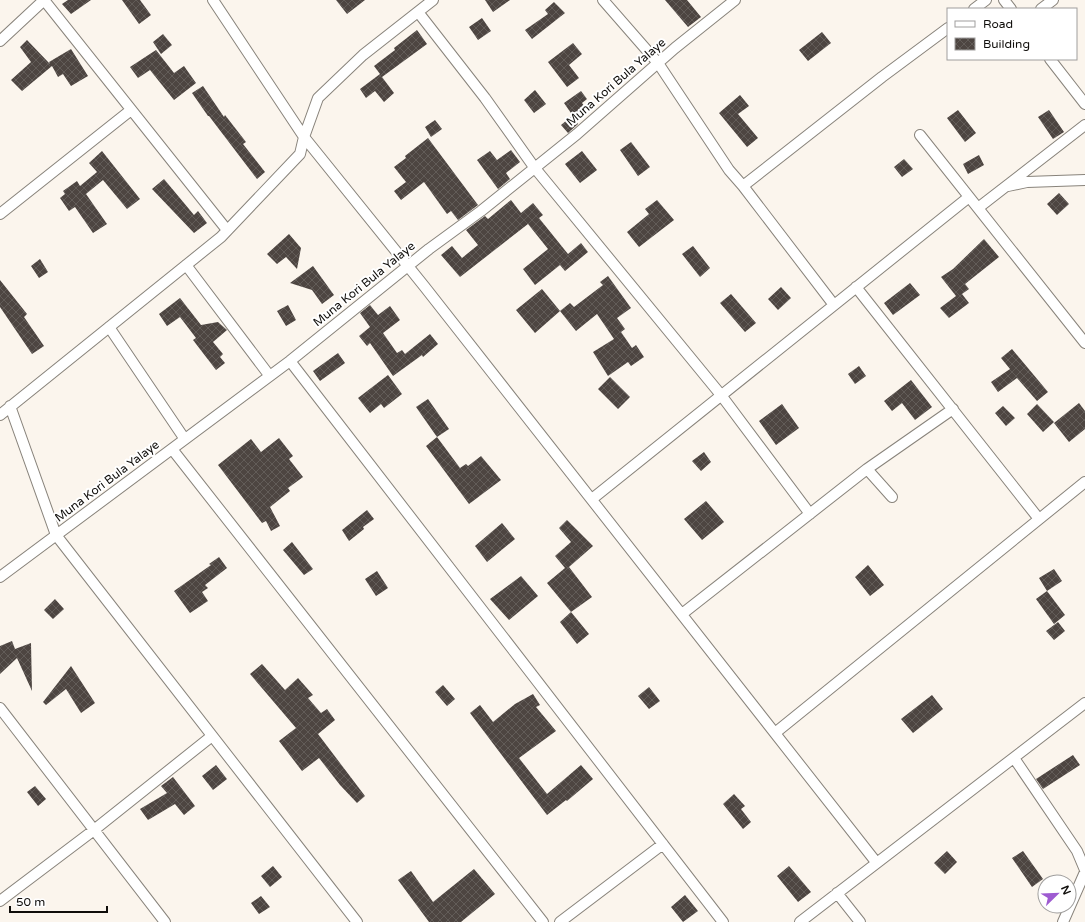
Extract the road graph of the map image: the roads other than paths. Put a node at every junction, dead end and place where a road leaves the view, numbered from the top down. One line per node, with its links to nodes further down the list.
1 (44, 0): 14 (street); 18 (street)
2 (213, 0): 21 (street)
3 (433, 0): 12 (street)
4 (603, 0): 16 (street)
5 (735, 0): 16 (street, Muna Kori Bula Yalaye)
6 (986, 0): 9 (street)
7 (1004, 0): 10 (street)
8 (1053, 0): 11 (street)
9 (975, 8)
10 (1010, 8)
11 (1042, 8)
12 (418, 12): 21 (street); 22 (street)
13 (947, 29): 24 (street)
14 (0, 41)
15 (1051, 60): 17 (street)
16 (658, 63): 22 (street, Muna Kori Bula Yalaye); 24 (street)
17 (1085, 104)
18 (131, 110): 28 (street); 29 (street)
19 (1085, 126): 25 (street)
20 (920, 135): 26 (street)
21 (304, 137): 29 (street); 31 (street)
22 (534, 167): 31 (street, Muna Kori Bula Yalaye); 38 (street)
23 (1085, 180): 25 (street)
24 (743, 186): 33 (street)
25 (1004, 187): 27 (street)
26 (969, 197): 27 (street); 32 (street)
27 (978, 208): 35 (street)
28 (0, 214)
29 (227, 230): 30 (street)
30 (186, 265): 34 (street); 37 (street)
31 (408, 266): 36 (street, Muna Kori Bula Yalaye); 47 (street)
32 (856, 287): 33 (street); 40 (street)
33 (834, 304): 38 (street)
34 (108, 327): 39 (street); 42 (street)
35 (1085, 343)
36 (290, 361): 37 (street, Muna Kori Bula Yalaye); 59 (street)
37 (269, 375): 42 (street, Muna Kori Bula Yalaye)
38 (721, 395): 47 (street); 48 (street)
39 (10, 406): 41 (street); 50 (street)
40 (953, 409): 44 (street); 49 (street)
41 (0, 415)
42 (184, 438): 43 (street, Muna Kori Bula Yalaye)
43 (172, 449): 50 (street, Muna Kori Bula Yalaye); 66 (street)
44 (867, 469): 46 (street); 48 (street)
45 (1085, 482): 49 (street)
46 (892, 497)
47 (592, 499): 52 (street)
48 (810, 514): 52 (street)
49 (1039, 519): 55 (street)
50 (56, 535): 51 (street, Muna Kori Bula Yalaye); 56 (street)
51 (0, 576)
52 (682, 614): 55 (street)
53 (1085, 703): 57 (street)
54 (0, 708): 58 (street)
55 (775, 733): 60 (street)
56 (212, 736): 58 (street); 65 (street)
57 (1014, 758): 60 (street); 61 (street)
58 (94, 830): 63 (street); 64 (street)
59 (663, 844): 67 (street); 68 (street)
60 (876, 862): 62 (street)
61 (1085, 871): 71 (street)
62 (837, 893): 69 (street); 70 (street)
63 (0, 901)
64 (165, 922)
65 (357, 922)
66 (543, 922)
67 (560, 922)
68 (723, 922)
69 (800, 922)
70 (860, 922)
71 (1063, 922)

